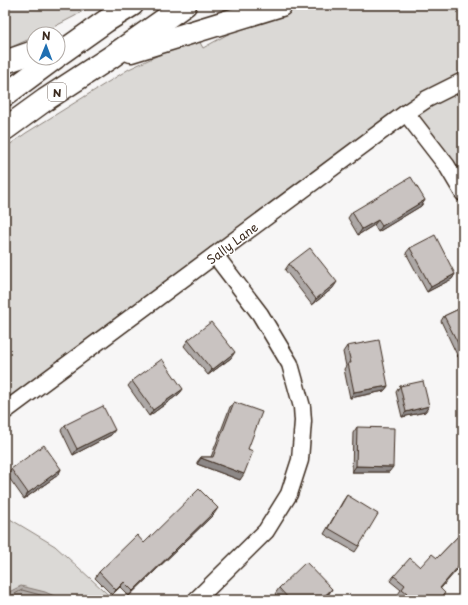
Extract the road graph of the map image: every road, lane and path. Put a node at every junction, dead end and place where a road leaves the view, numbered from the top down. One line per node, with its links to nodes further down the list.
1 (132, 5): 4 (highway)
2 (185, 5): 8 (highway, N)
3 (282, 5): 8 (highway)
4 (106, 21): 5 (highway); 6 (highway)
5 (66, 38)
6 (66, 50)
7 (26, 55): 9 (highway)
8 (111, 57): 14 (highway, N)
9 (5, 62)
10 (43, 66): 12 (highway, N)
11 (463, 81): 13 (street, Sally Lane)
12 (5, 94)
13 (406, 113): 15 (street); 16 (street, Sally Lane)
14 (5, 129)
15 (463, 193)
16 (215, 255): 17 (street, Sally Lane); 18 (street)
17 (5, 411)
18 (196, 600)

